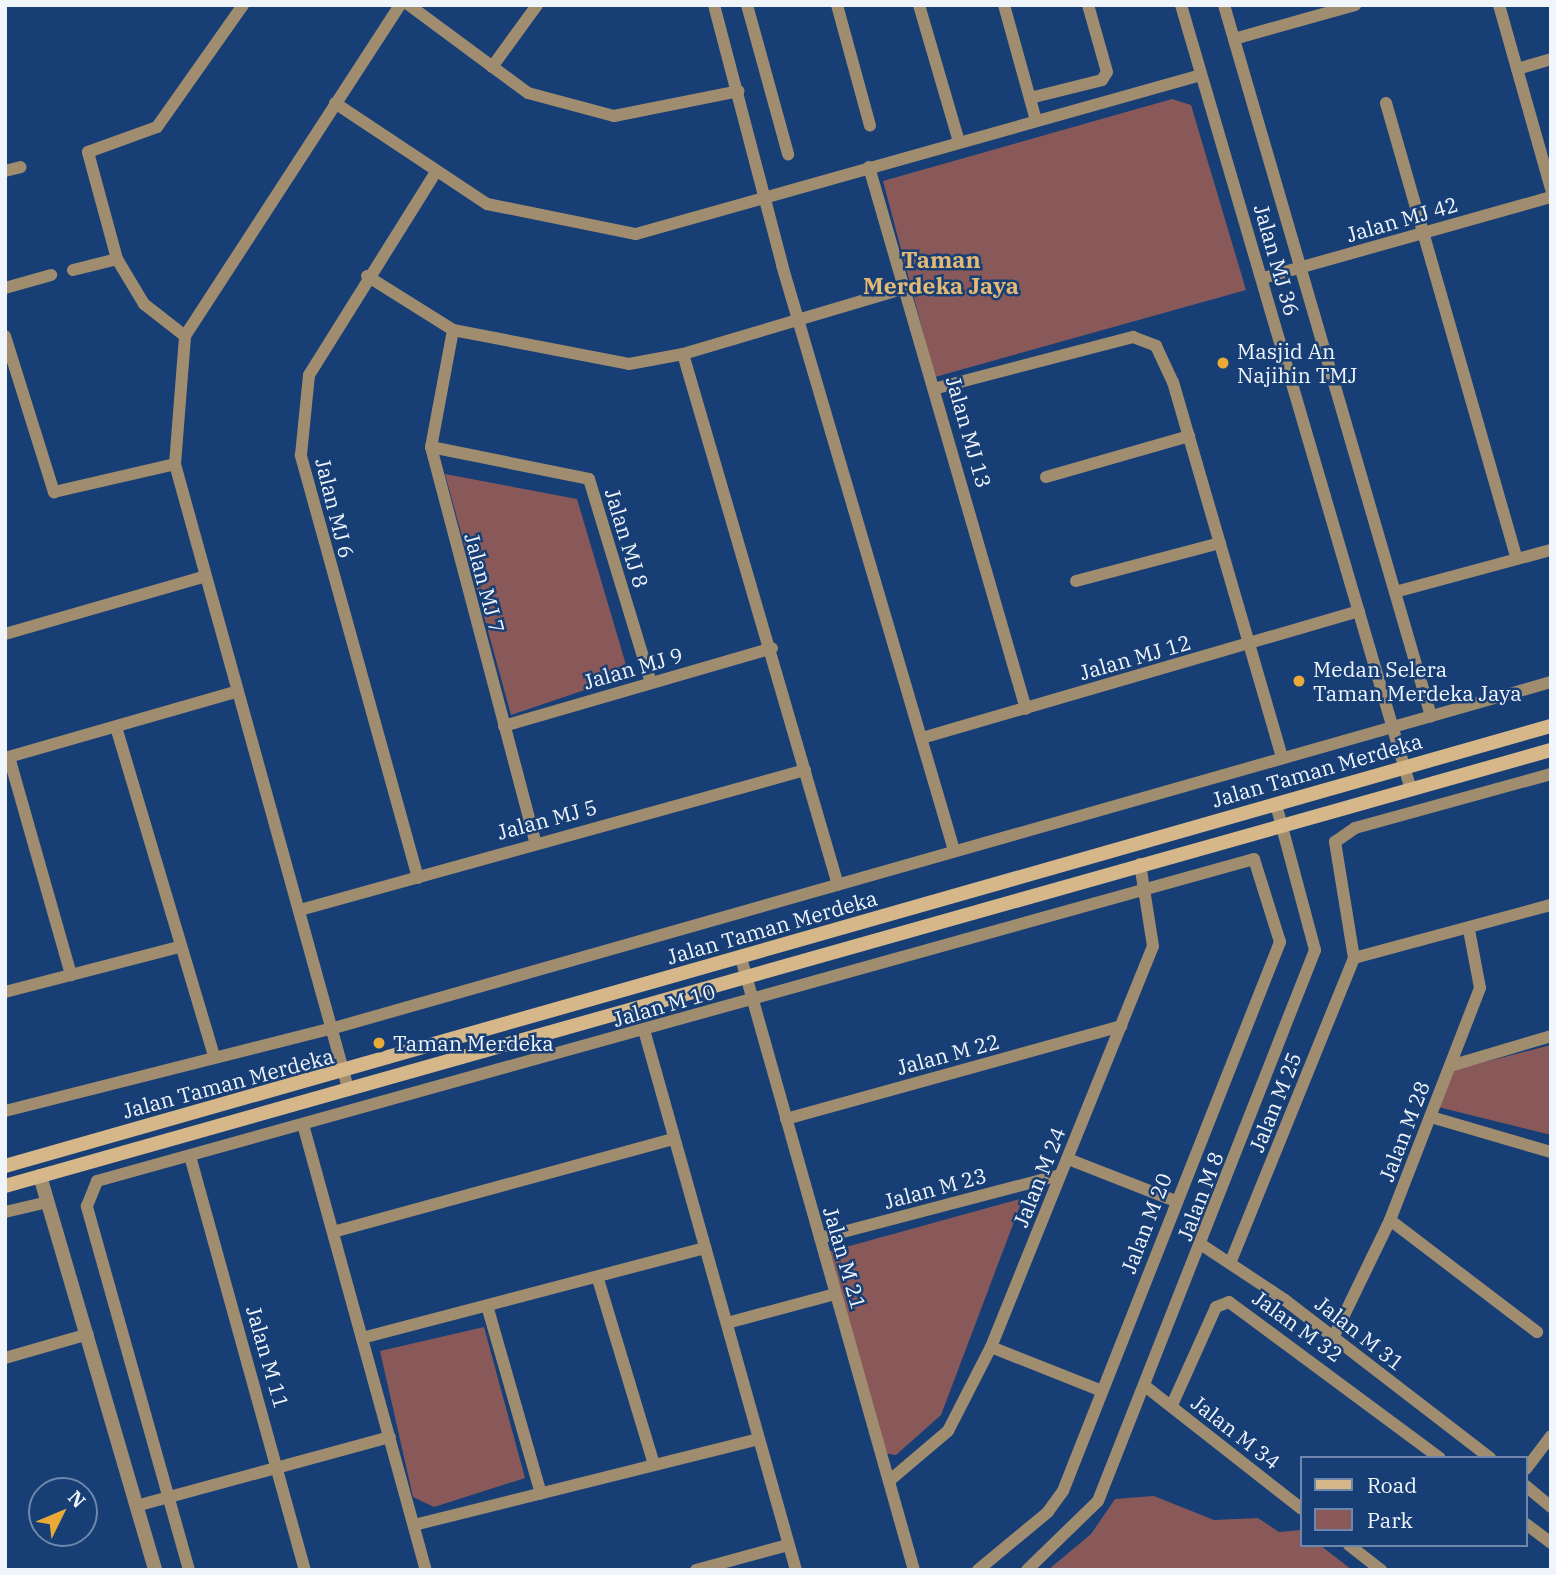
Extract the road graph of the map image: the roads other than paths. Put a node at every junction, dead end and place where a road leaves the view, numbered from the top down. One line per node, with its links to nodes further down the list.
1 (243, 5): 36 (street)
2 (400, 5): 22 (street)
3 (410, 5): 17 (street)
4 (537, 5): 17 (street)
5 (714, 5): 20 (street)
6 (747, 5): 27 (street)
7 (837, 5): 25 (street)
8 (919, 5): 26 (street)
9 (1004, 5): 21 (street)
10 (1088, 5): 21 (street)
11 (1181, 5): 19 (street, Jalan MJ 36)
12 (1224, 5): 15 (street)
13 (1355, 5): 15 (street)
14 (1499, 5): 18 (street)
15 (1234, 38): 37 (street)
16 (1551, 59): 18 (street)
17 (492, 67): 20 (street)
18 (1517, 69): 32 (street)
19 (1202, 75): 24 (street); 41 (street, Jalan MJ 36)
20 (738, 92): 33 (street)
21 (1030, 99): 24 (street)
22 (335, 103): 31 (street); 47 (street)
23 (1386, 103): 35 (street)
24 (1036, 120): 26 (street)
25 (870, 126)
26 (959, 142): 29 (street)
27 (788, 154)
28 (21, 167): 30 (street)
29 (869, 167): 33 (street); 43 (street, Jalan MJ 13)
30 (5, 171)
31 (436, 172): 33 (street); 40 (street, Jalan MJ 6)
32 (1551, 189)
33 (762, 196): 44 (street)
34 (1551, 197): 35 (street, Jalan MJ 42)
35 (1424, 232): 37 (street, Jalan MJ 42); 56 (street)
36 (117, 259): 38 (street); 47 (street)
37 (1300, 268): 41 (street, Jalan MJ 42); 59 (street)
38 (74, 270)
39 (51, 275): 42 (street)
40 (367, 276): 45 (street); 87 (street, Jalan MJ 6)
41 (1263, 278): 60 (street, Jalan MJ 36)
42 (5, 288)
43 (906, 288): 44 (street); 49 (street, Jalan MJ 13)
44 (797, 318): 48 (street); 73 (street)
45 (453, 330): 48 (street); 51 (street, Jalan MJ 7)
46 (5, 336): 52 (street)
47 (185, 337): 52 (street)
48 (683, 354): 63 (street)
49 (937, 388): 50 (street); 67 (street, Jalan MJ 13)
50 (1189, 436): 53 (street); 54 (street)
51 (430, 447): 64 (street, Jalan MJ 8); 69 (street, Jalan MJ 7)
52 (175, 464): 57 (street)
53 (1046, 478)
54 (1220, 543): 58 (street); 62 (street)
55 (1551, 550): 56 (street)
56 (1517, 559): 59 (street)
57 (202, 577): 61 (street); 66 (street)
58 (1076, 580)
59 (1395, 592): 68 (street)
60 (1359, 611): 62 (street, Jalan MJ 12); 72 (street, Jalan MJ 36)
61 (5, 634)
62 (1251, 643): 67 (street, Jalan MJ 12); 75 (street)
63 (772, 648): 64 (street, Jalan MJ 9); 78 (street)
64 (651, 682): 69 (street, Jalan MJ 9)
65 (1551, 682): 68 (street)
66 (235, 692): 71 (street); 91 (street)
67 (1026, 709): 73 (street, Jalan MJ 12)
68 (1431, 716): 72 (street)
69 (504, 726): 83 (street, Jalan MJ 7)
70 (1551, 726): 77 (main road, Jalan Taman Merdeka)
71 (116, 727): 76 (street); 93 (street)
72 (1392, 727): 75 (street); 77 (street, Jalan MJ 36)
73 (922, 738): 84 (street)
74 (1551, 750): 80 (main road, Jalan Taman Merdeka)
75 (1282, 757): 84 (street)
76 (7, 758): 97 (street)
77 (1404, 767): 80 (street, Jalan MJ 36); 81 (main road, Jalan Taman Merdeka)
78 (805, 770): 83 (street, Jalan MJ 5); 88 (street)
79 (1551, 774): 95 (street)
80 (1411, 790): 82 (main road, Jalan Taman Merdeka)
81 (1276, 804): 82 (street, Jalan M 8); 94 (main road, Jalan Taman Merdeka)
82 (1282, 828): 86 (main road, Jalan Taman Merdeka); 126 (street, Jalan M 8)
83 (535, 842): 87 (street, Jalan MJ 5)
84 (954, 850): 88 (street)
85 (1254, 859): 89 (street, Jalan M 10); 120 (street, Jalan M 20)
86 (1140, 864): 89 (street); 96 (main road, Jalan Taman Merdeka)
87 (418, 878): 91 (street, Jalan MJ 5)
88 (838, 885): 101 (street)
89 (1146, 888): 99 (street, Jalan M 10); 100 (street, Jalan M 24)
90 (1551, 905): 92 (street)
91 (300, 911): 101 (street)
92 (1469, 930): 95 (street); 105 (street, Jalan M 28)
93 (179, 947): 97 (street); 104 (street)
94 (741, 958): 96 (street, Jalan M 21); 106 (main road, Jalan Taman Merdeka)
95 (1354, 958): 128 (street, Jalan M 25)
96 (745, 974): 99 (street, Jalan M 21); 107 (main road, Jalan Taman Merdeka)
97 (71, 975): 98 (street)
98 (5, 992)
99 (753, 999): 102 (street, Jalan M 10); 110 (street, Jalan M 21)
100 (1121, 1026): 110 (street, Jalan M 22); 115 (street, Jalan M 24)
101 (334, 1028): 104 (street); 106 (street)
102 (644, 1030): 111 (street, Jalan M 10); 112 (street)
103 (1551, 1036): 105 (street)
104 (214, 1056): 108 (street)
105 (1450, 1066): 109 (street, Jalan M 28)
106 (344, 1072): 107 (street); 116 (main road, Jalan Taman Merdeka)
107 (348, 1088): 118 (main road, Jalan Taman Merdeka)
108 (5, 1111)
109 (1430, 1117): 113 (street); 123 (street, Jalan M 28)
110 (786, 1119): 125 (street, Jalan M 21)
111 (304, 1128): 114 (street, Jalan M 10); 124 (street)
112 (674, 1139): 124 (street); 127 (street)
113 (1551, 1152)
114 (191, 1156): 149 (street, Jalan M 11); 153 (street, Jalan M 10)
115 (1068, 1158): 117 (street, Jalan M 24); 120 (street)
116 (5, 1166)
117 (1060, 1175): 125 (street, Jalan M 23); 137 (street, Jalan M 24)
118 (40, 1176): 119 (main road, Jalan Taman Merdeka); 121 (street)
119 (5, 1186)
120 (1175, 1201): 140 (street, Jalan M 20)
121 (47, 1202): 122 (street); 134 (street)
122 (5, 1212)
123 (1390, 1220): 133 (street); 136 (street, Jalan M 28)
124 (333, 1232): 135 (street)
125 (820, 1238): 130 (street, Jalan M 21)
126 (1202, 1245): 128 (street, Jalan M 31); 139 (street, Jalan M 8)
127 (705, 1248): 129 (street); 132 (street)
128 (1231, 1261): 136 (street, Jalan M 31)
129 (598, 1279): 131 (street); 147 (street)
130 (835, 1294): 132 (street); 150 (street, Jalan M 21)
131 (488, 1309): 135 (street); 152 (street)
132 (727, 1323): 144 (street)
133 (1537, 1332)
134 (88, 1334): 138 (street); 154 (street)
135 (362, 1338): 143 (street)
136 (1333, 1338): 146 (street, Jalan M 31)
137 (992, 1347): 140 (street); 150 (street, Jalan M 24)
138 (5, 1358)
139 (1145, 1386): 141 (street, Jalan M 34); 170 (street, Jalan M 8)
140 (1102, 1391): 169 (street, Jalan M 20)
141 (1172, 1405): 145 (street, Jalan M 32); 155 (street, Jalan M 34)
142 (1551, 1436): 148 (street)
143 (390, 1437): 149 (street); 157 (street)
144 (758, 1438): 147 (street); 160 (street)
145 (1437, 1456)
146 (1487, 1456)
147 (654, 1464): 152 (street)
148 (1528, 1466)
149 (279, 1467): 153 (street); 164 (street, Jalan M 11)
150 (889, 1480): 168 (street, Jalan M 21)
151 (1528, 1488): 156 (street)
152 (541, 1494): 157 (street)
153 (169, 1497): 154 (street); 163 (street)
154 (136, 1506): 162 (street)
155 (1300, 1506)
156 (1551, 1507)
157 (414, 1525): 165 (street)
158 (1528, 1526): 159 (street)
159 (1551, 1543)
160 (788, 1545): 166 (street); 167 (street)
161 (1352, 1547): 171 (street)
162 (155, 1570)
163 (189, 1570)
164 (305, 1570)
165 (426, 1570)
166 (696, 1570)
167 (796, 1570)
168 (914, 1570)
169 (978, 1570)
170 (1027, 1570)
171 (1381, 1570)

